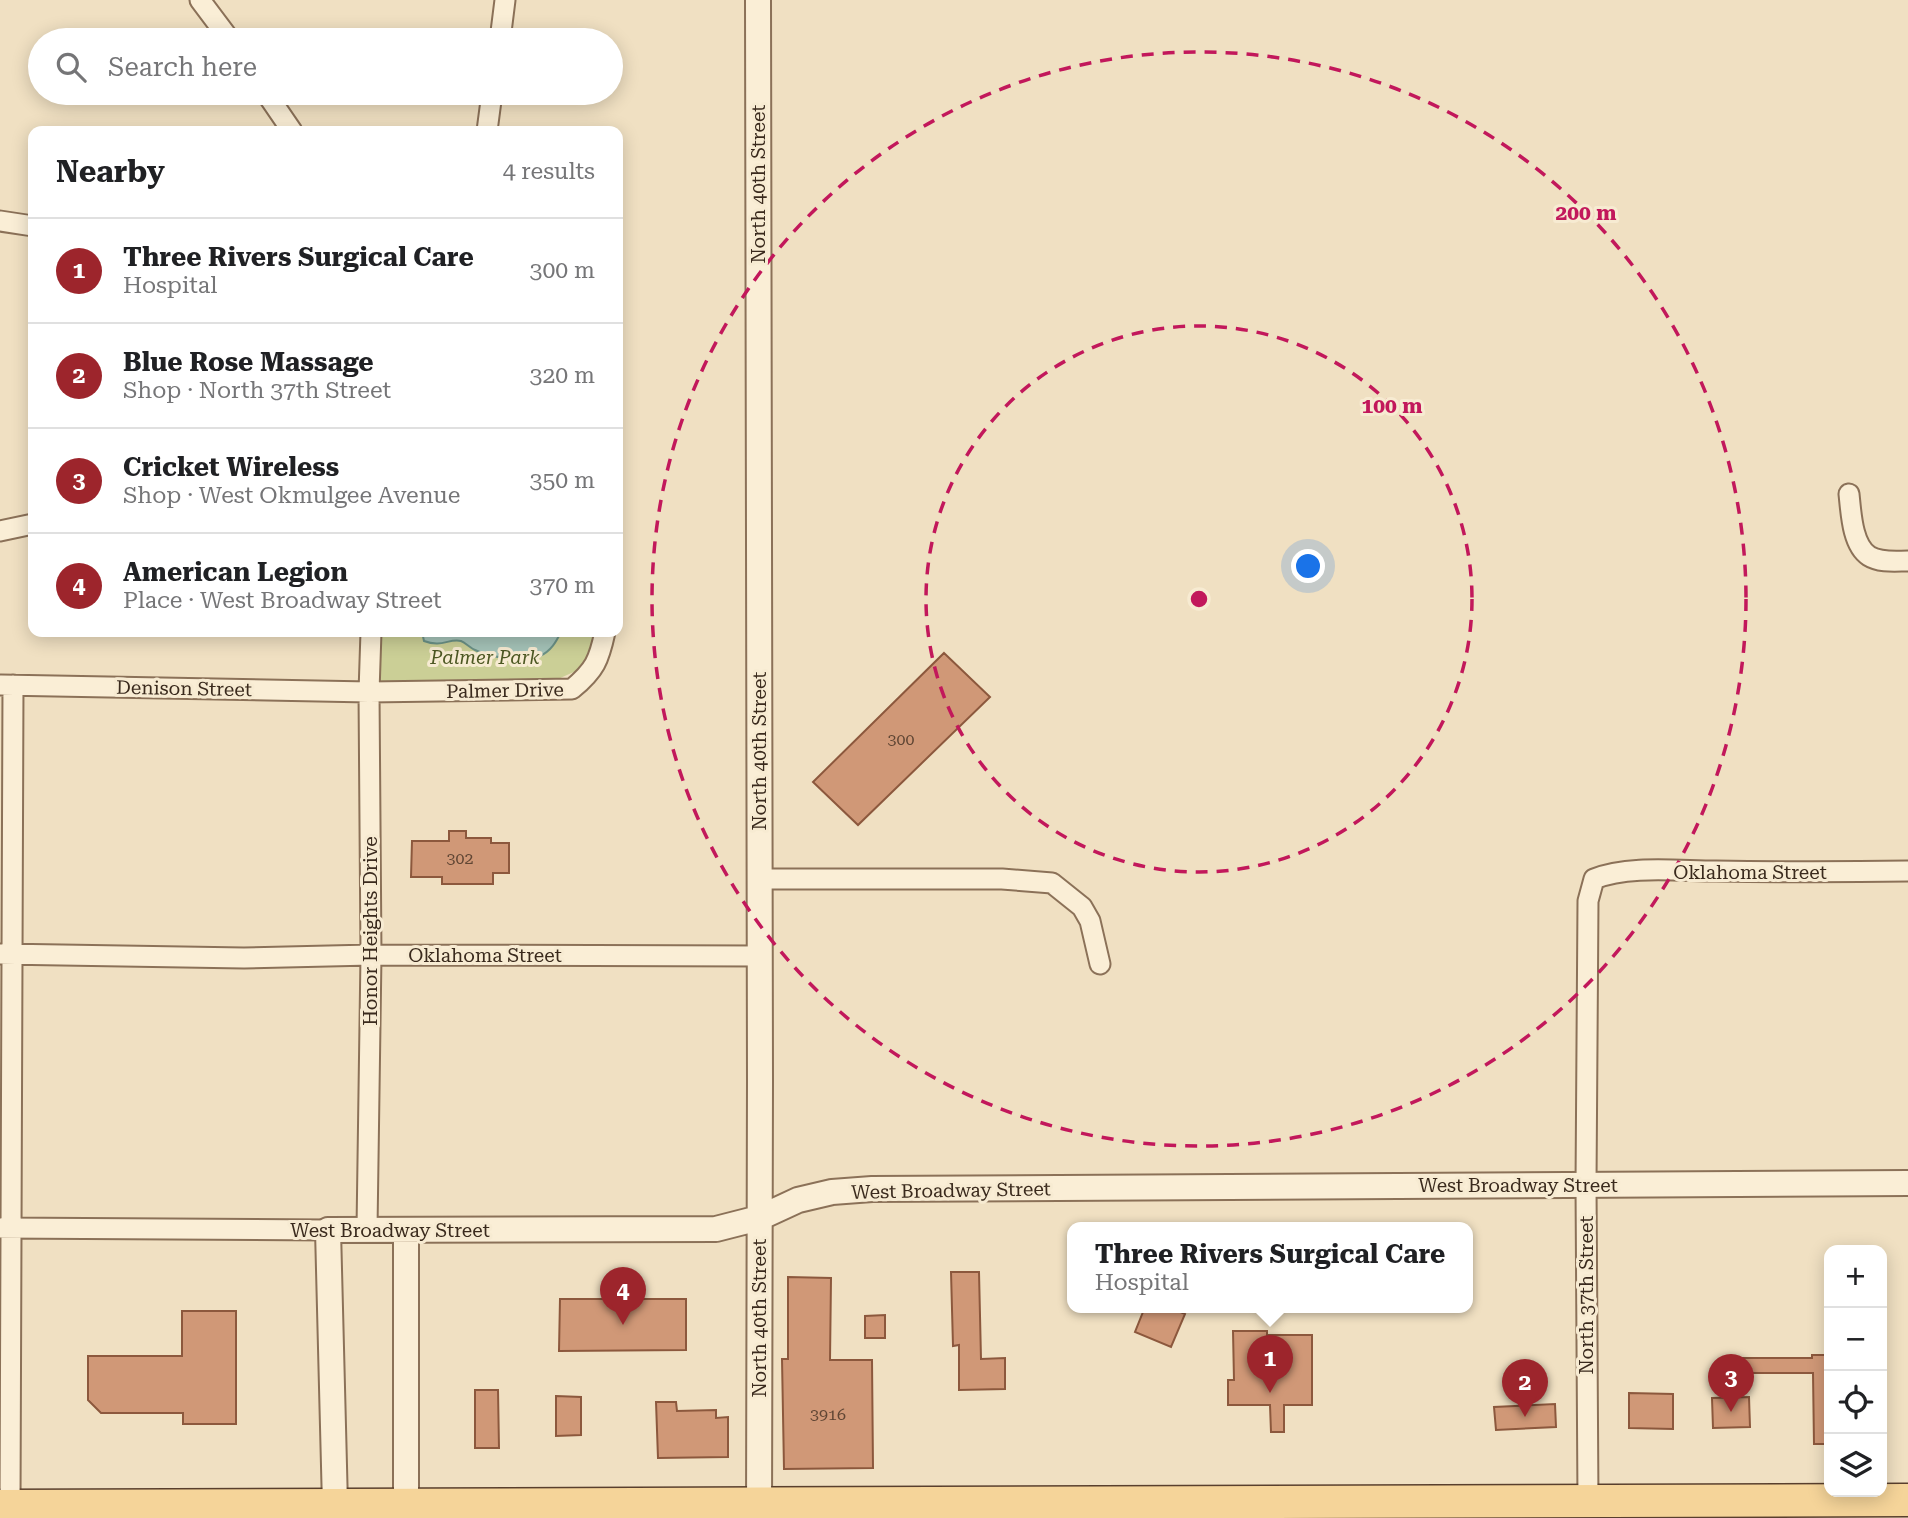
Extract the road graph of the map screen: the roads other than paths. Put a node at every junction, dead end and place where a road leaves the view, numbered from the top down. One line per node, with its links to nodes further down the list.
1 (200, 0): 4 (street)
2 (505, 0): 5 (street)
3 (758, 0): 21 (street, North 40th Street)
4 (221, 28)
5 (502, 28)
6 (274, 105): 8 (street)
7 (490, 105): 9 (street)
8 (289, 126)
9 (488, 126)
10 (0, 220): 11 (street)
11 (28, 225)
12 (1849, 494): 15 (street)
13 (28, 525): 14 (street)
14 (0, 531)
15 (1908, 561)
16 (371, 637): 19 (street, Honor Heights Drive)
17 (604, 637): 19 (street, Palmer Drive)
18 (7, 685): 19 (street, Denison Street); 23 (street)
19 (369, 692): 24 (street, Honor Heights Drive)
20 (1908, 871): 22 (street, Oklahoma Street)
21 (759, 879): 25 (street, North 40th Street); 26 (street)
22 (1594, 879): 28 (street, North 37th Street)
23 (6, 954): 24 (street, Oklahoma Street); 30 (street)
24 (371, 955): 25 (street, Oklahoma Street); 31 (street, Honor Heights Drive)
25 (760, 956): 29 (street, North 40th Street)
26 (1100, 964)
27 (1908, 1183): 28 (street, West Broadway Street)
28 (1586, 1185): 29 (street, West Broadway Street); 38 (street, North 37th Street)
29 (759, 1218): 33 (street, West Broadway Street); 40 (street, North 40th Street)
30 (5, 1228): 32 (street, West Broadway Street); 37 (street)
31 (367, 1229): 32 (street, West Broadway Street); 33 (street, West Broadway Street)
32 (328, 1230): 35 (street)
33 (406, 1230): 36 (street)
34 (1908, 1500): 39 (main road)
35 (335, 1505): 36 (main road); 37 (main road)
36 (406, 1505): 40 (main road)
37 (5, 1506)
38 (1587, 1509): 39 (main road); 41 (main road)
39 (1864, 1509)
40 (759, 1510): 41 (main road)
41 (1312, 1510)

